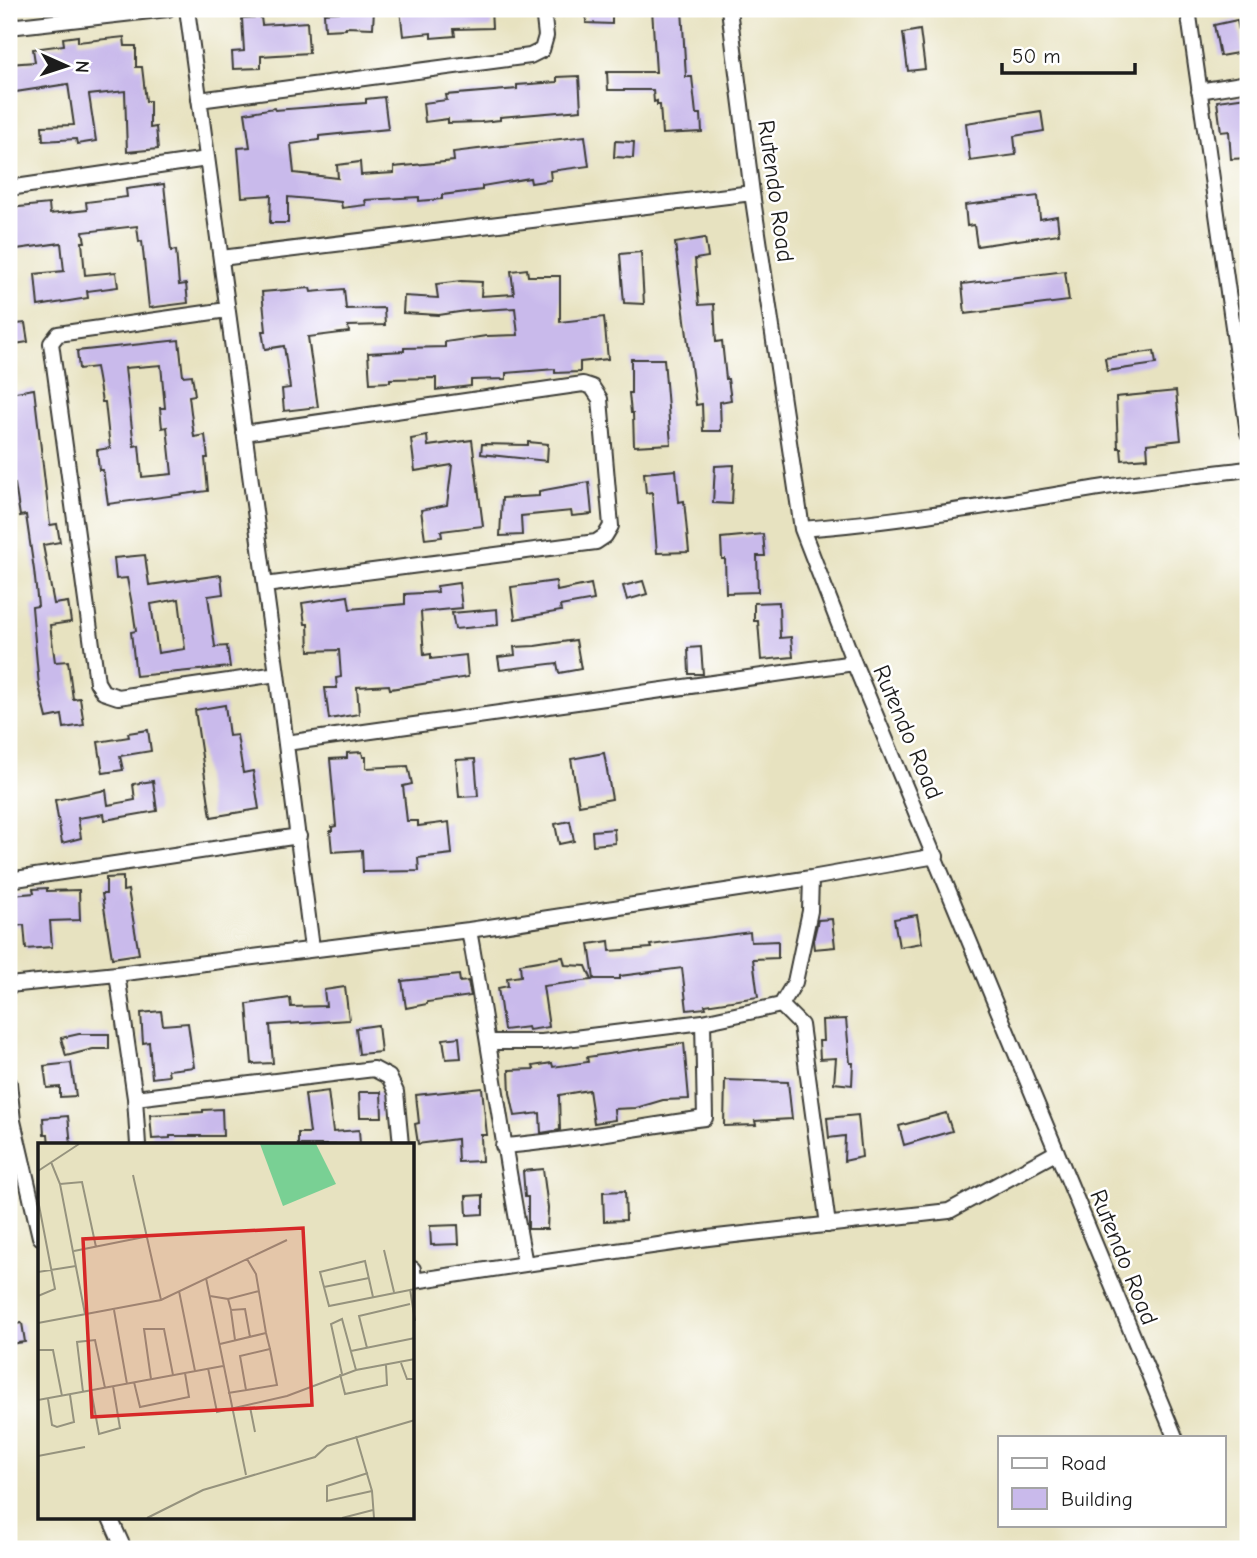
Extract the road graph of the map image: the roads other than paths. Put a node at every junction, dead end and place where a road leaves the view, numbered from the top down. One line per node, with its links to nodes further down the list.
1 (168, 9): 6 (street)
2 (187, 9): 9 (street)
3 (543, 9): 9 (street)
4 (729, 9): 12 (street, Rutendo Road)
5 (1188, 9): 8 (street)
6 (9, 27)
7 (1248, 83): 8 (street)
8 (1199, 90): 16 (street)
9 (199, 100): 10 (street)
10 (207, 159): 11 (street); 13 (street)
11 (9, 188)
12 (752, 193): 13 (street); 18 (street, Rutendo Road)
13 (221, 258): 14 (street)
14 (227, 310): 15 (street); 21 (street)
15 (244, 433): 19 (street); 19 (street)
16 (1248, 433)
17 (1248, 469): 18 (street)
18 (802, 529): 20 (street, Rutendo Road)
19 (265, 585): 21 (street)
20 (854, 663): 22 (street); 24 (street, Rutendo Road)
21 (277, 674): 22 (street)
22 (286, 743): 23 (street)
23 (299, 836): 26 (street); 28 (street)
24 (936, 856): 25 (street); 40 (street, Rutendo Road)
25 (811, 878): 27 (street); 31 (street)
26 (9, 880)
27 (469, 930): 28 (street); 33 (street)
28 (312, 948): 29 (street)
29 (117, 974): 30 (street); 35 (street)
30 (9, 985)
31 (781, 1005): 32 (street); 41 (street)
32 (702, 1022): 33 (street); 39 (street)
33 (489, 1042): 39 (street)
34 (9, 1083): 36 (street)
35 (135, 1098): 37 (street); 38 (street)
36 (11, 1121): 42 (street)
37 (138, 1143)
38 (401, 1143)
39 (503, 1146): 43 (street)
40 (1057, 1152): 41 (street); 45 (street, Rutendo Road)
41 (828, 1225): 43 (street)
42 (38, 1229)
43 (525, 1264): 44 (street)
44 (415, 1277)
45 (1175, 1436)
46 (111, 1520): 47 (street)
47 (124, 1549)

